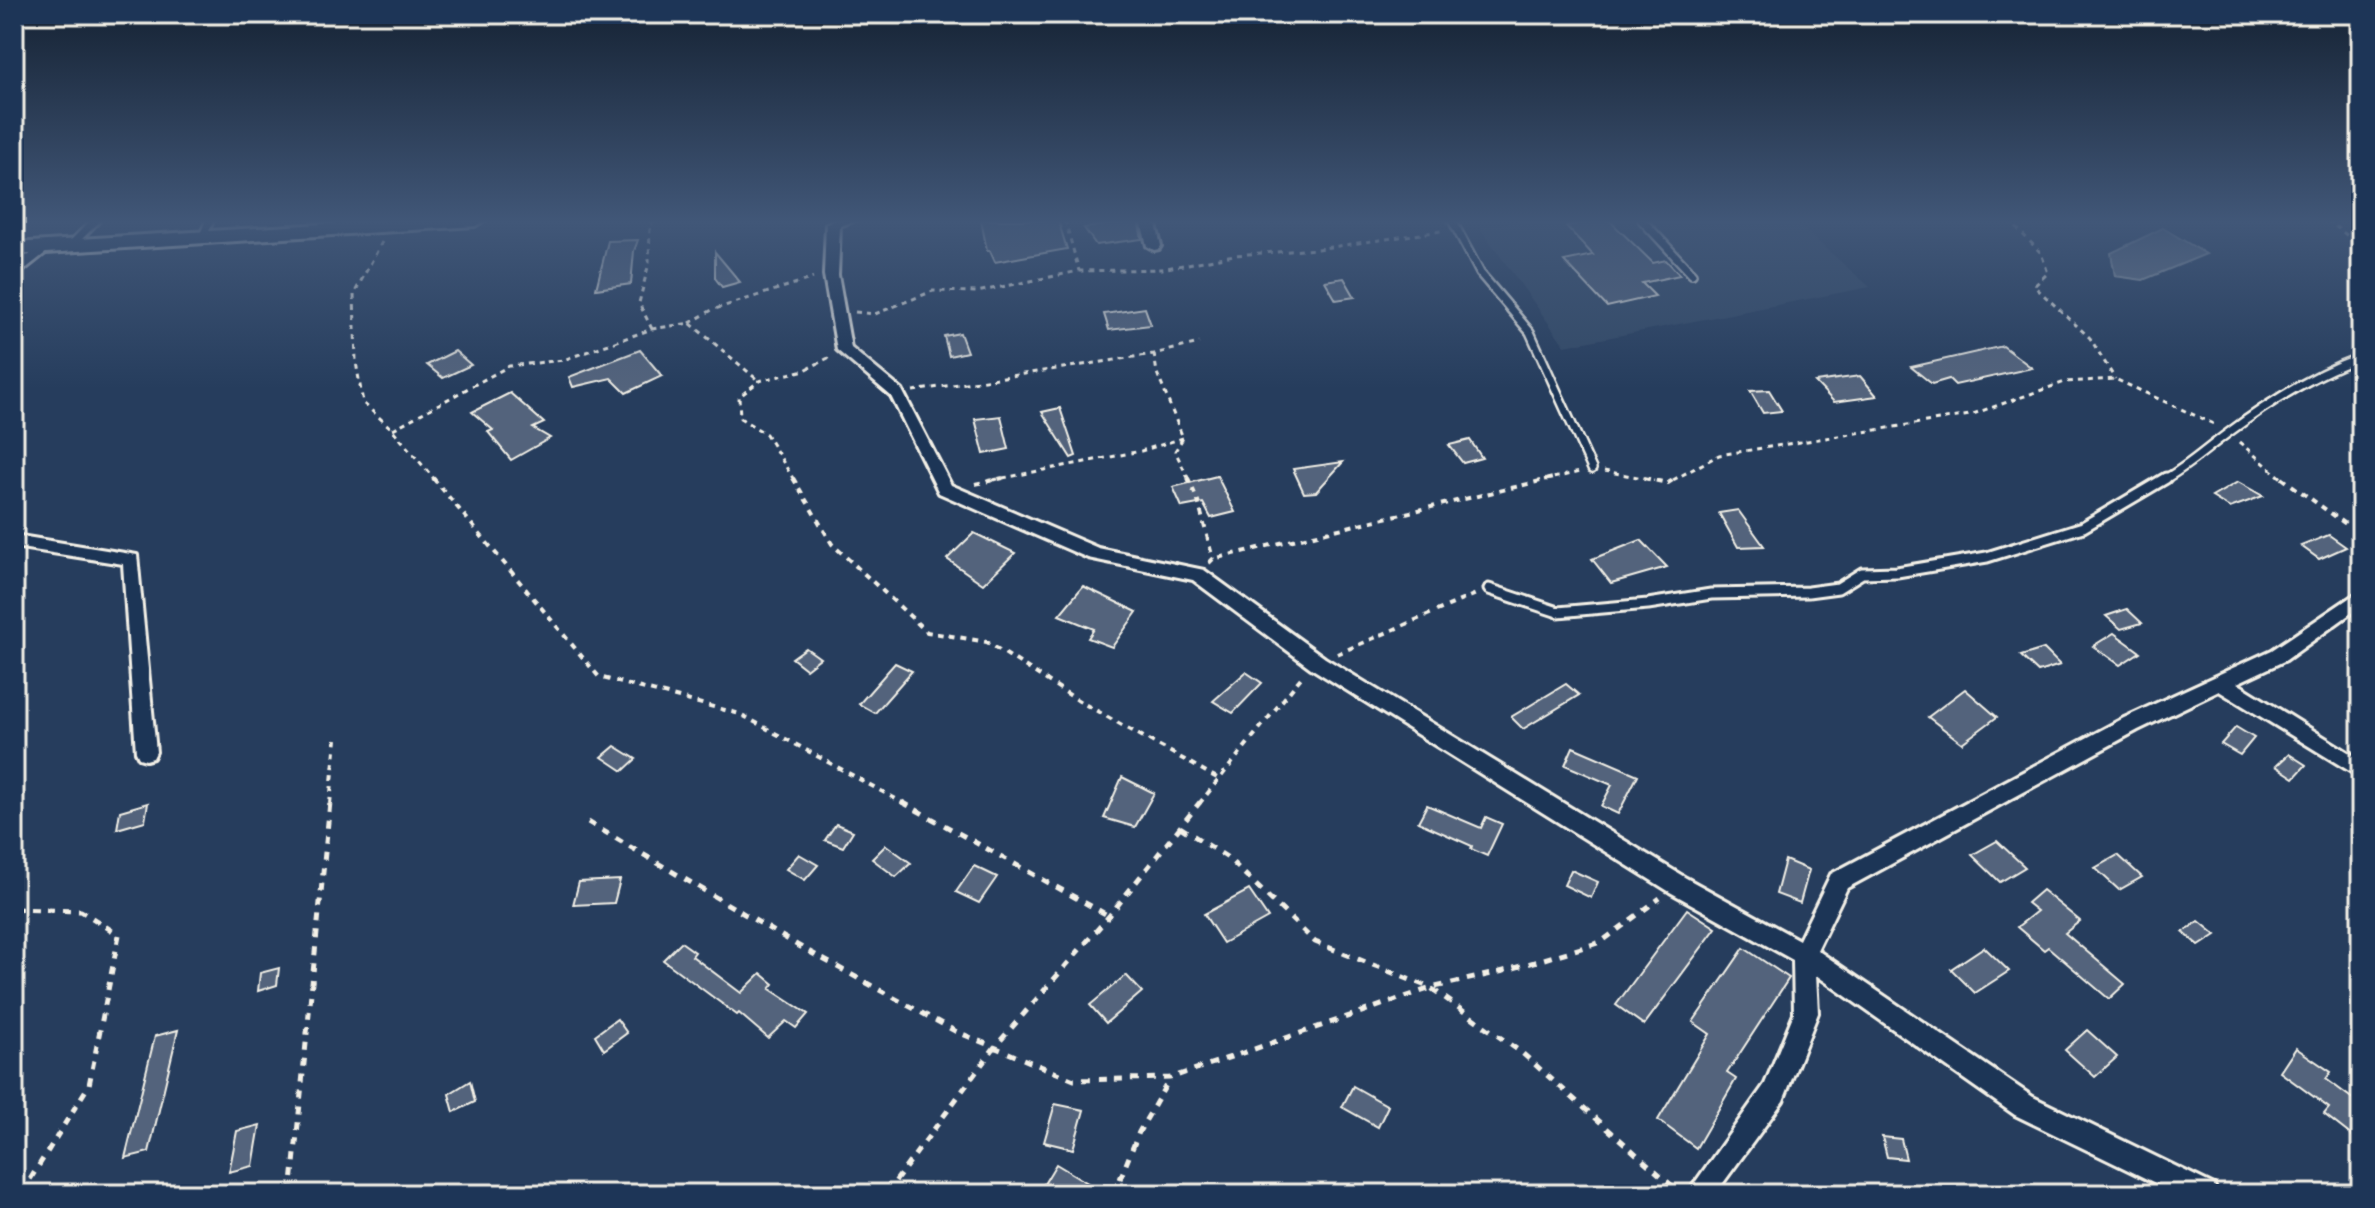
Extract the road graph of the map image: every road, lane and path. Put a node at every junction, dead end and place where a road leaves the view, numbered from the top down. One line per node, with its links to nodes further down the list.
1 (362, 276): 18 (path)
2 (646, 276): 10 (path)
3 (825, 276): 9 (path)
4 (831, 276): 8 (street)
5 (1053, 276): 8 (path)
6 (1483, 276): 21 (lane)
7 (2044, 276): 15 (path)
8 (837, 311): 12 (street)
9 (690, 323): 10 (path); 16 (path)
10 (652, 329): 18 (path)
11 (1199, 343): 13 (path)
12 (844, 350): 16 (path); 17 (street)
13 (1154, 354): 17 (path); 20 (path)
14 (2361, 357): 19 (lane)
15 (2115, 379): 19 (path); 21 (path)
16 (759, 381): 34 (path)
17 (897, 393): 22 (street)
18 (392, 429): 39 (path)
19 (2229, 432): 23 (path); 27 (lane)
20 (1183, 438): 22 (path); 25 (path)
21 (1592, 469): 25 (path)
22 (945, 489): 26 (street)
23 (2361, 535)
24 (14, 541): 32 (street)
25 (1213, 559): 26 (path)
26 (1198, 575): 29 (street)
27 (1489, 589): 29 (path)
28 (2361, 597): 30 (street)
29 (1318, 663): 34 (path); 37 (street)
30 (2220, 682): 33 (street); 40 (street)
31 (336, 739): 45 (path)
32 (146, 752)
33 (2361, 770)
34 (1217, 778): 36 (path)
35 (588, 822): 42 (path)
36 (1180, 827): 39 (path); 41 (path)
37 (1678, 885): 40 (street); 41 (path)
38 (14, 909): 44 (path)
39 (1109, 916): 42 (path)
40 (1804, 954): 49 (street); 50 (street)
41 (1431, 988): 43 (path); 48 (path)
42 (994, 1048): 43 (path); 46 (path)
43 (1170, 1078): 47 (path)
44 (21, 1194)
45 (291, 1194)
46 (886, 1194)
47 (1114, 1194)
48 (1682, 1194)
49 (1700, 1194)
50 (2205, 1194)

